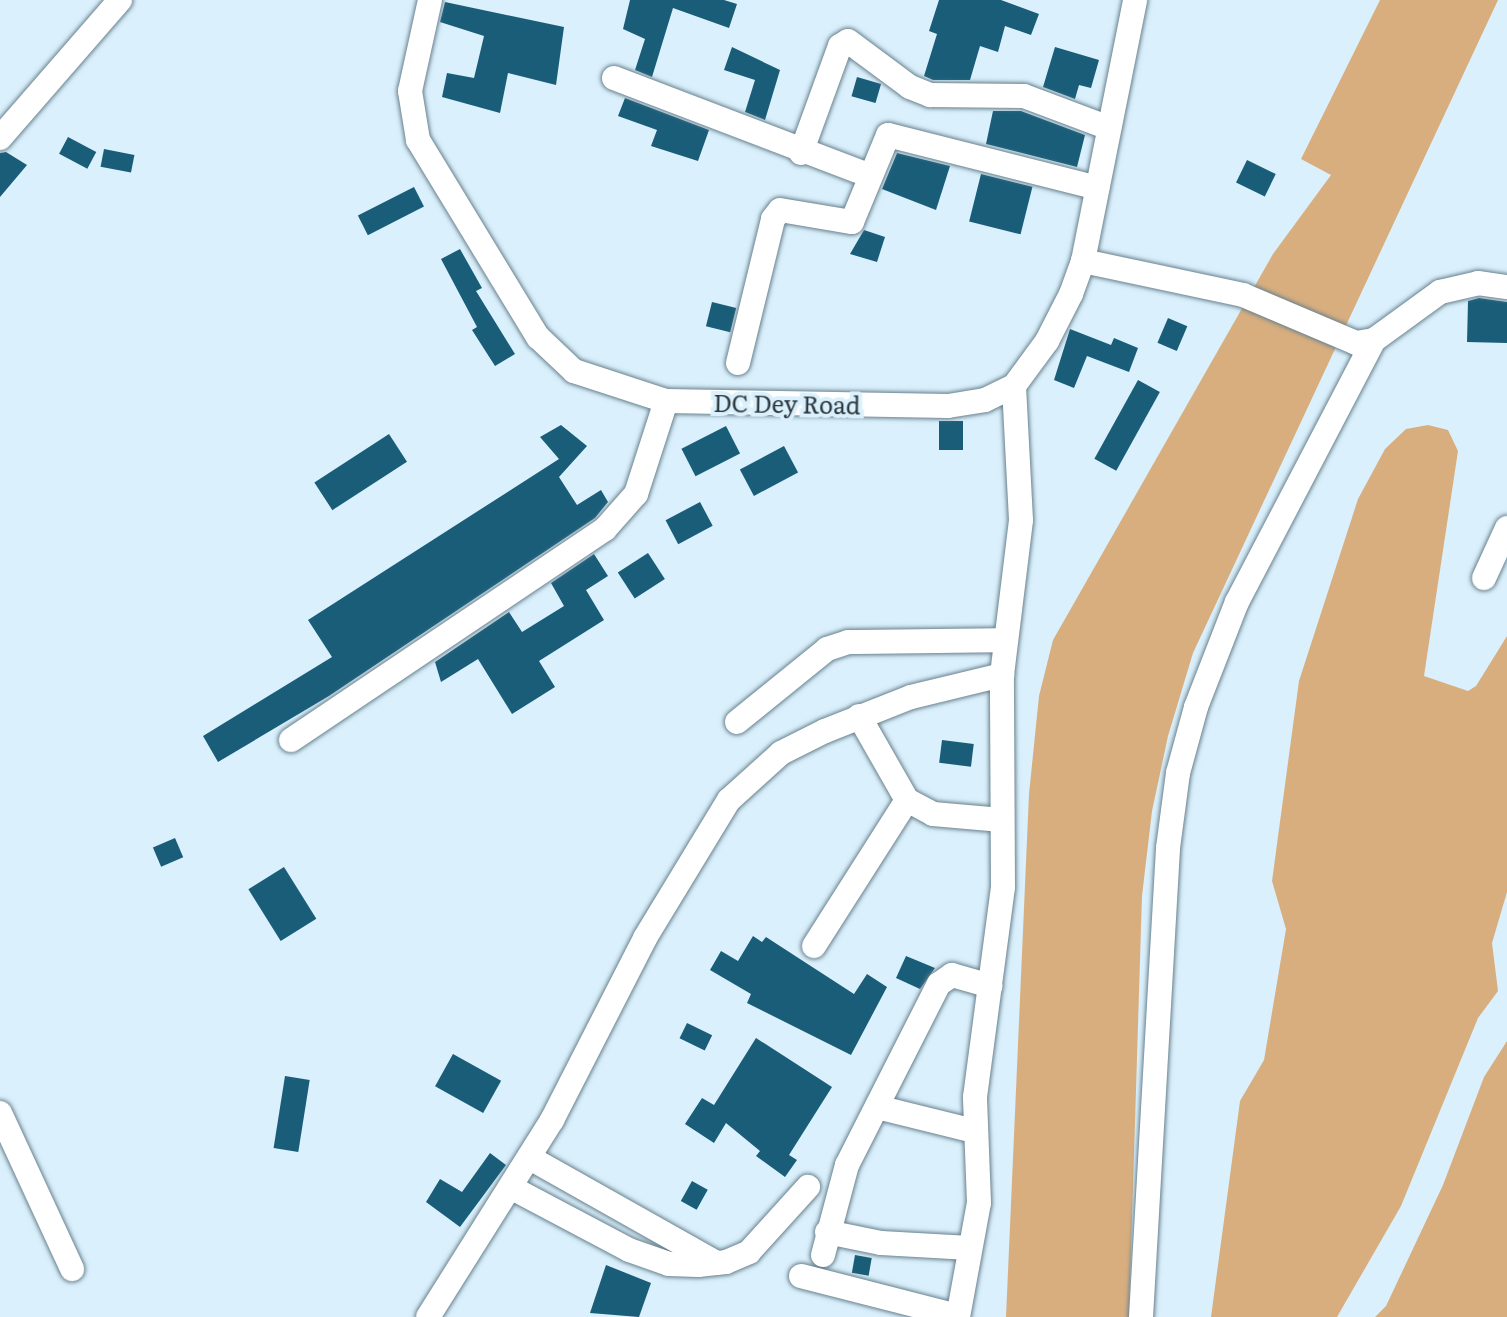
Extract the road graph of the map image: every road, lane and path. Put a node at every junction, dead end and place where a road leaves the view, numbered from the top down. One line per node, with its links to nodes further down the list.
1 (120, 0): 6 (street)
2 (430, 0): 15 (street, DC Dey Road)
3 (1135, 0): 5 (street)
4 (614, 78): 7 (street)
5 (1109, 128): 7 (street); 9 (street)
6 (3, 129)
7 (801, 153): 8 (street)
8 (870, 176): 9 (street); 13 (street)
9 (1097, 188): 10 (street)
10 (1083, 261): 12 (street); 14 (street)
11 (1507, 287): 12 (street)
12 (1365, 342): 39 (street)
13 (738, 363)
14 (1014, 386): 15 (street, DC Dey Road); 18 (street)
15 (666, 401): 22 (street)
16 (1507, 528): 17 (street)
17 (1484, 578)
18 (1006, 640): 19 (street); 21 (street)
19 (1002, 675): 20 (street); 24 (street)
20 (859, 716): 23 (street); 30 (street)
21 (737, 722)
22 (291, 740)
23 (907, 800): 24 (street); 25 (street)
24 (1002, 820): 26 (street)
25 (814, 946)
26 (990, 986): 27 (street); 29 (street)
27 (877, 1107): 29 (street); 33 (street)
28 (0, 1113): 35 (street)
29 (974, 1131): 33 (street)
30 (530, 1158): 32 (street); 34 (street)
31 (808, 1187): 34 (street)
32 (512, 1188): 34 (street); 37 (street)
33 (970, 1248): 38 (street)
34 (716, 1263)
35 (72, 1269)
36 (801, 1276): 38 (street)
37 (428, 1317)
38 (958, 1317)
39 (1141, 1317)

